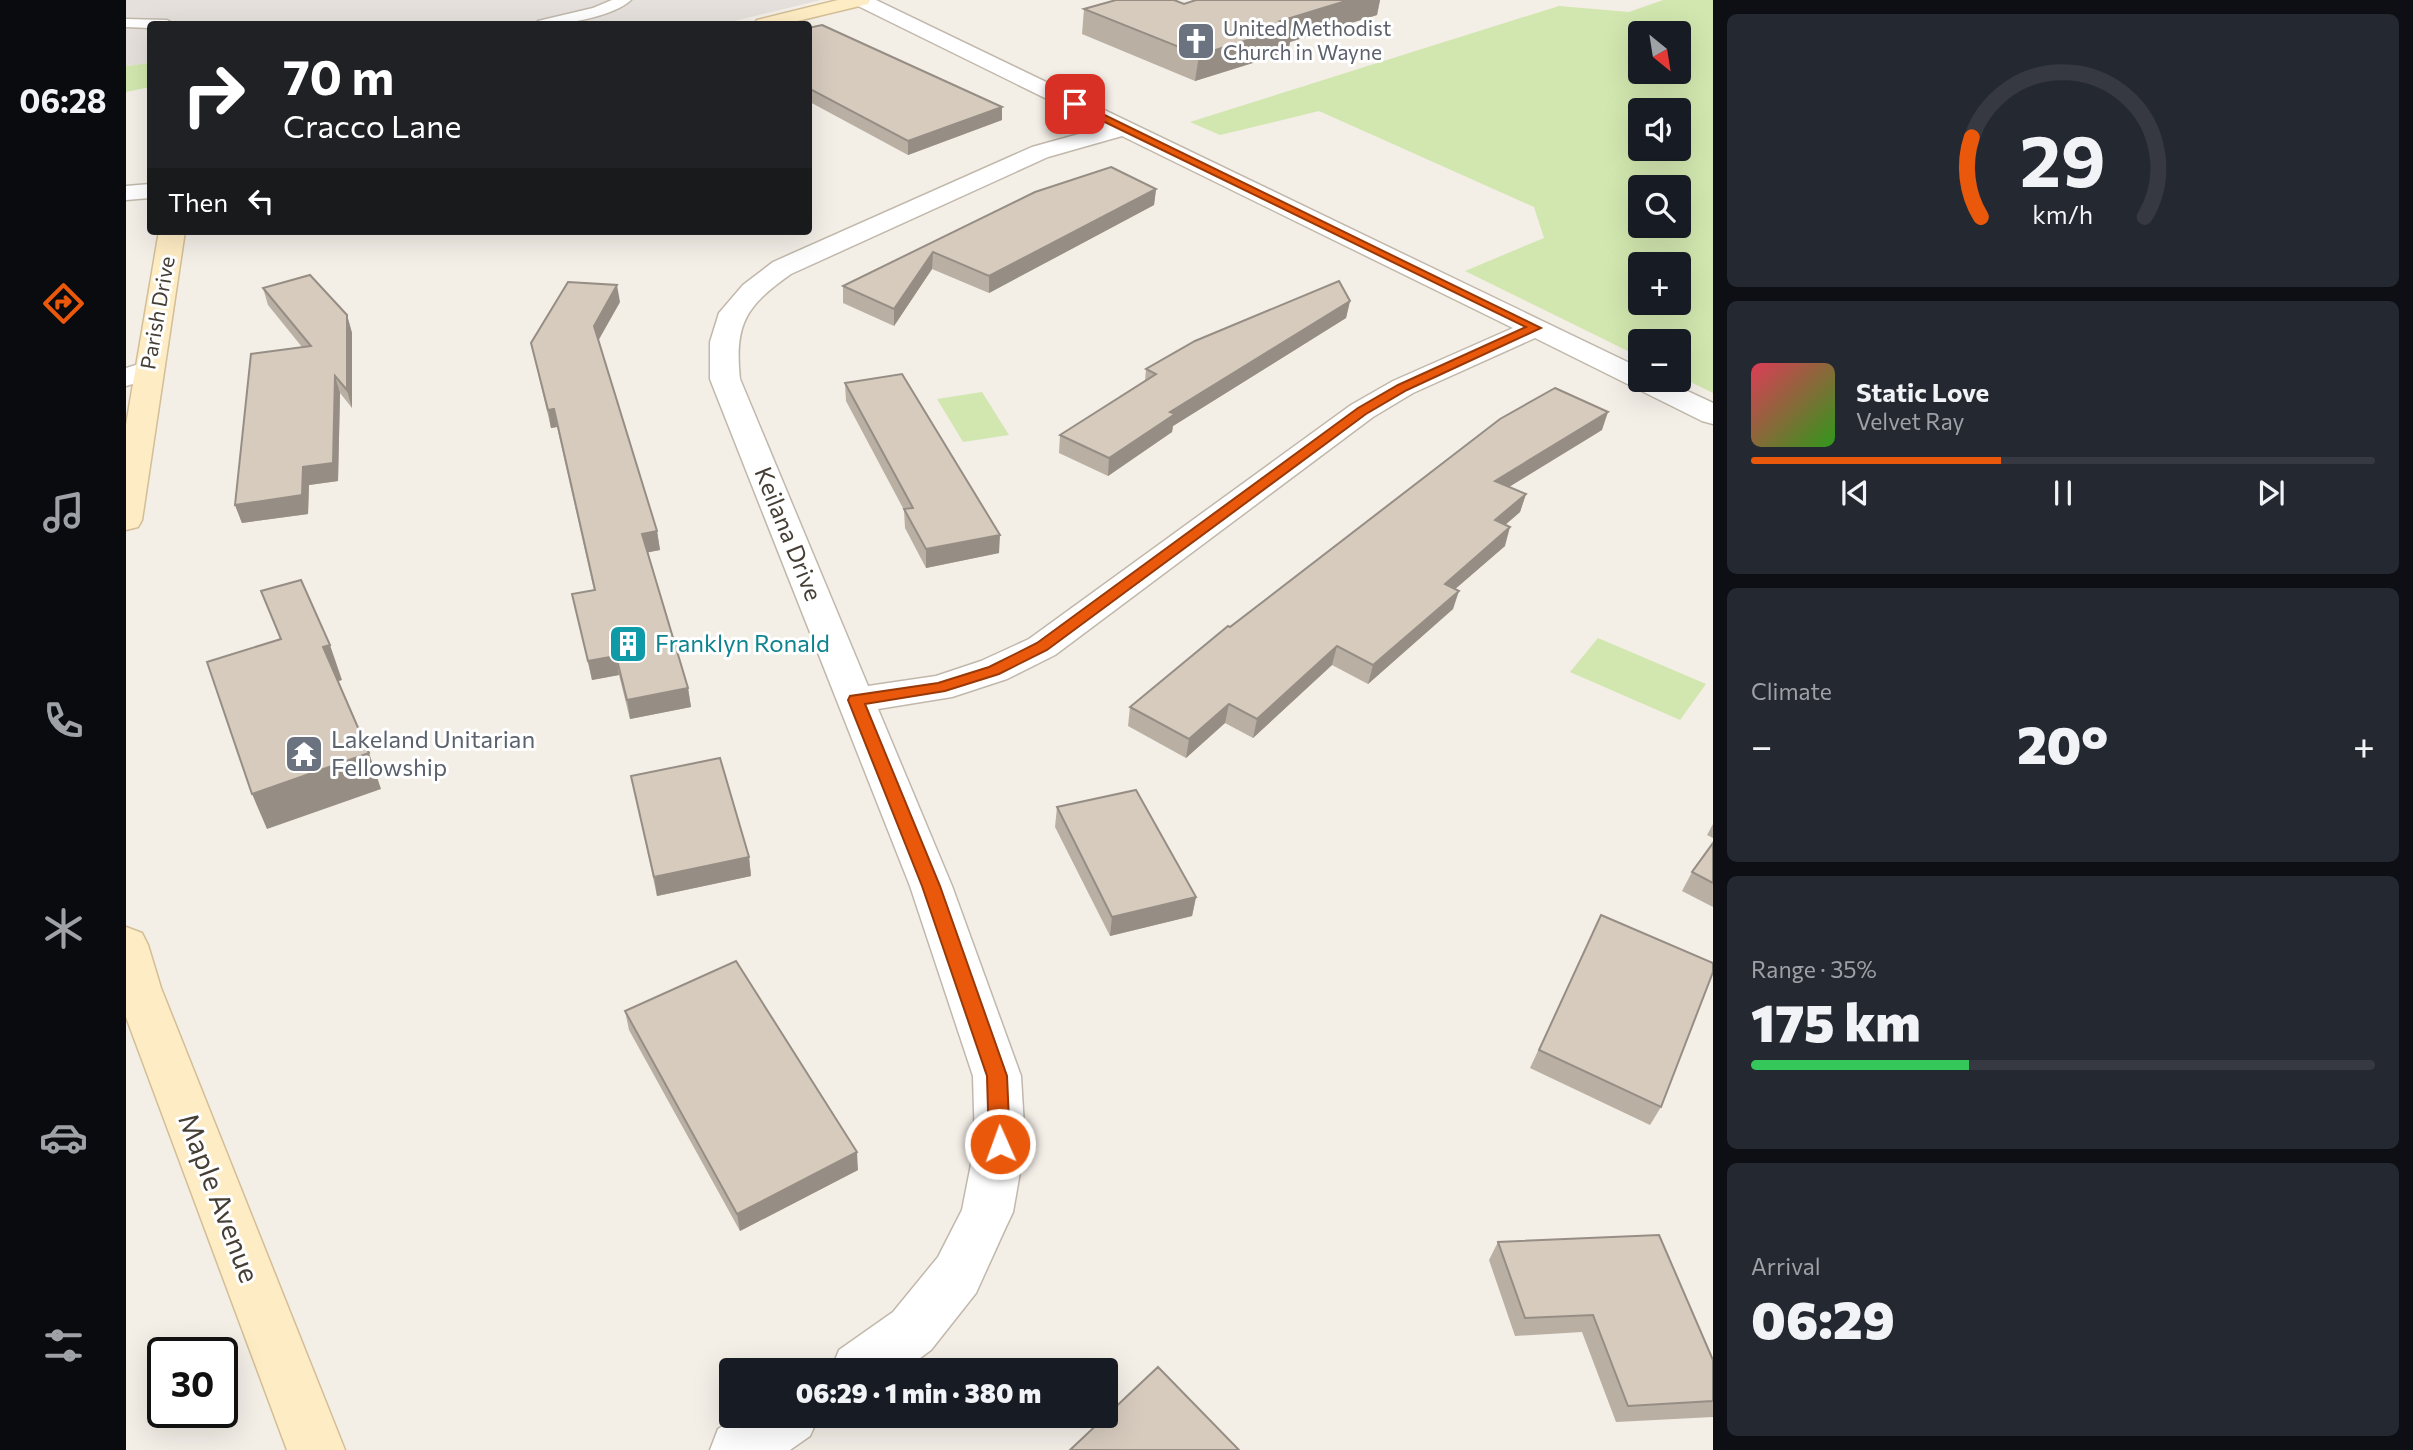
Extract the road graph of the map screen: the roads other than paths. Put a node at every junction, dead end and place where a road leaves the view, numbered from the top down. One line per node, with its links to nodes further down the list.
1 (624, 0): 3 (lane)
2 (861, 0): 4 (street); 7 (street)
3 (556, 21)
4 (776, 21)
5 (126, 23): 6 (lane)
6 (147, 24)
7 (1124, 128): 11 (street); 17 (street, Keilana Drive)
8 (147, 191): 9 (street)
9 (126, 192)
10 (171, 235): 12 (street, Parish Drive)
11 (1535, 328): 13 (street); 17 (street)
12 (137, 373): 16 (street, Parish Drive)
13 (1628, 373)
14 (1666, 392): 15 (street)
15 (1713, 415)
16 (126, 520)
17 (856, 700): 19 (street, Keilana Drive)
18 (126, 945): 21 (street, Maple Avenue)
19 (875, 1358)
20 (772, 1428): 22 (street)
21 (316, 1450)
22 (739, 1450)

